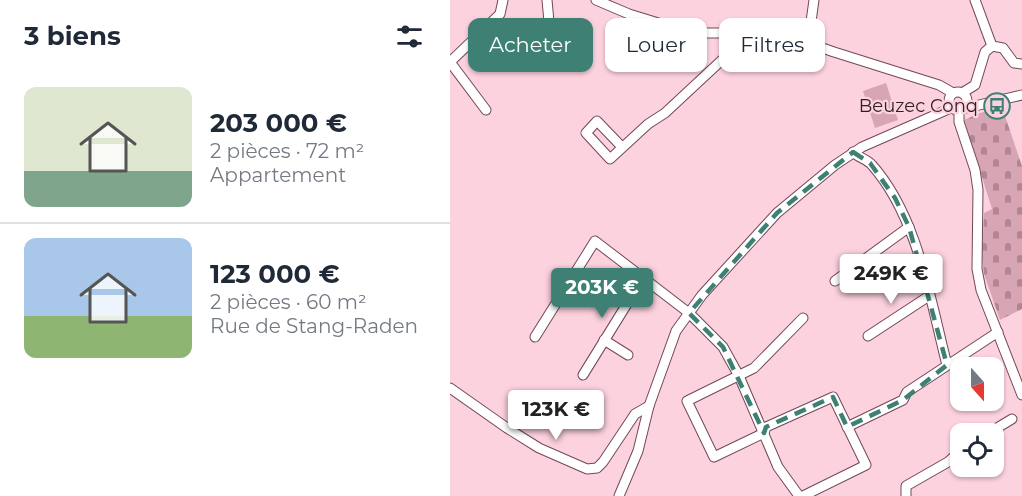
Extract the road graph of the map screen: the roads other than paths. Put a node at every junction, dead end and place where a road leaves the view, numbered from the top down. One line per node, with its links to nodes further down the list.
1 (496, 0): 2 (street)
2 (503, 0): 17 (street)
3 (548, 0): 7 (street)
4 (596, 0): 9 (street)
5 (814, 0): 8 (street)
6 (975, 0): 10 (street)
7 (549, 18)
8 (811, 18)
9 (719, 33)
10 (992, 46): 13 (street); 14 (street)
11 (825, 48): 14 (street)
12 (719, 62): 19 (street)
13 (1022, 64)
14 (957, 93): 16 (street); 16 (street)
15 (1022, 95): 16 (street)
16 (957, 109): 18 (street); 28 (street)
17 (486, 110)
18 (870, 144): 20 (street); 21 (street)
19 (622, 147)
20 (853, 152): 21 (street); 26 (street)
21 (870, 163): 22 (street)
22 (909, 227): 24 (street); 25 (street)
23 (644, 278): 26 (street); 30 (street); 31 (street)
24 (835, 281)
25 (929, 296): 29 (street); 33 (street)
26 (689, 313): 35 (street); 38 (street)
27 (803, 318): 35 (street)
28 (998, 332): 33 (street); 37 (street)
29 (867, 336)
30 (535, 337)
31 (604, 340): 32 (street); 34 (street)
32 (628, 356)
33 (947, 365): 41 (street)
34 (583, 375)
35 (739, 376): 42 (street); 42 (street)
36 (450, 388): 38 (street)
37 (1022, 395)
38 (649, 406): 44 (street)
39 (1012, 419): 40 (street)
40 (1004, 424)
41 (847, 427): 42 (street); 45 (street)
42 (764, 433): 45 (street)
43 (950, 460): 46 (street)
44 (619, 496)
45 (801, 496)
46 (906, 496)

